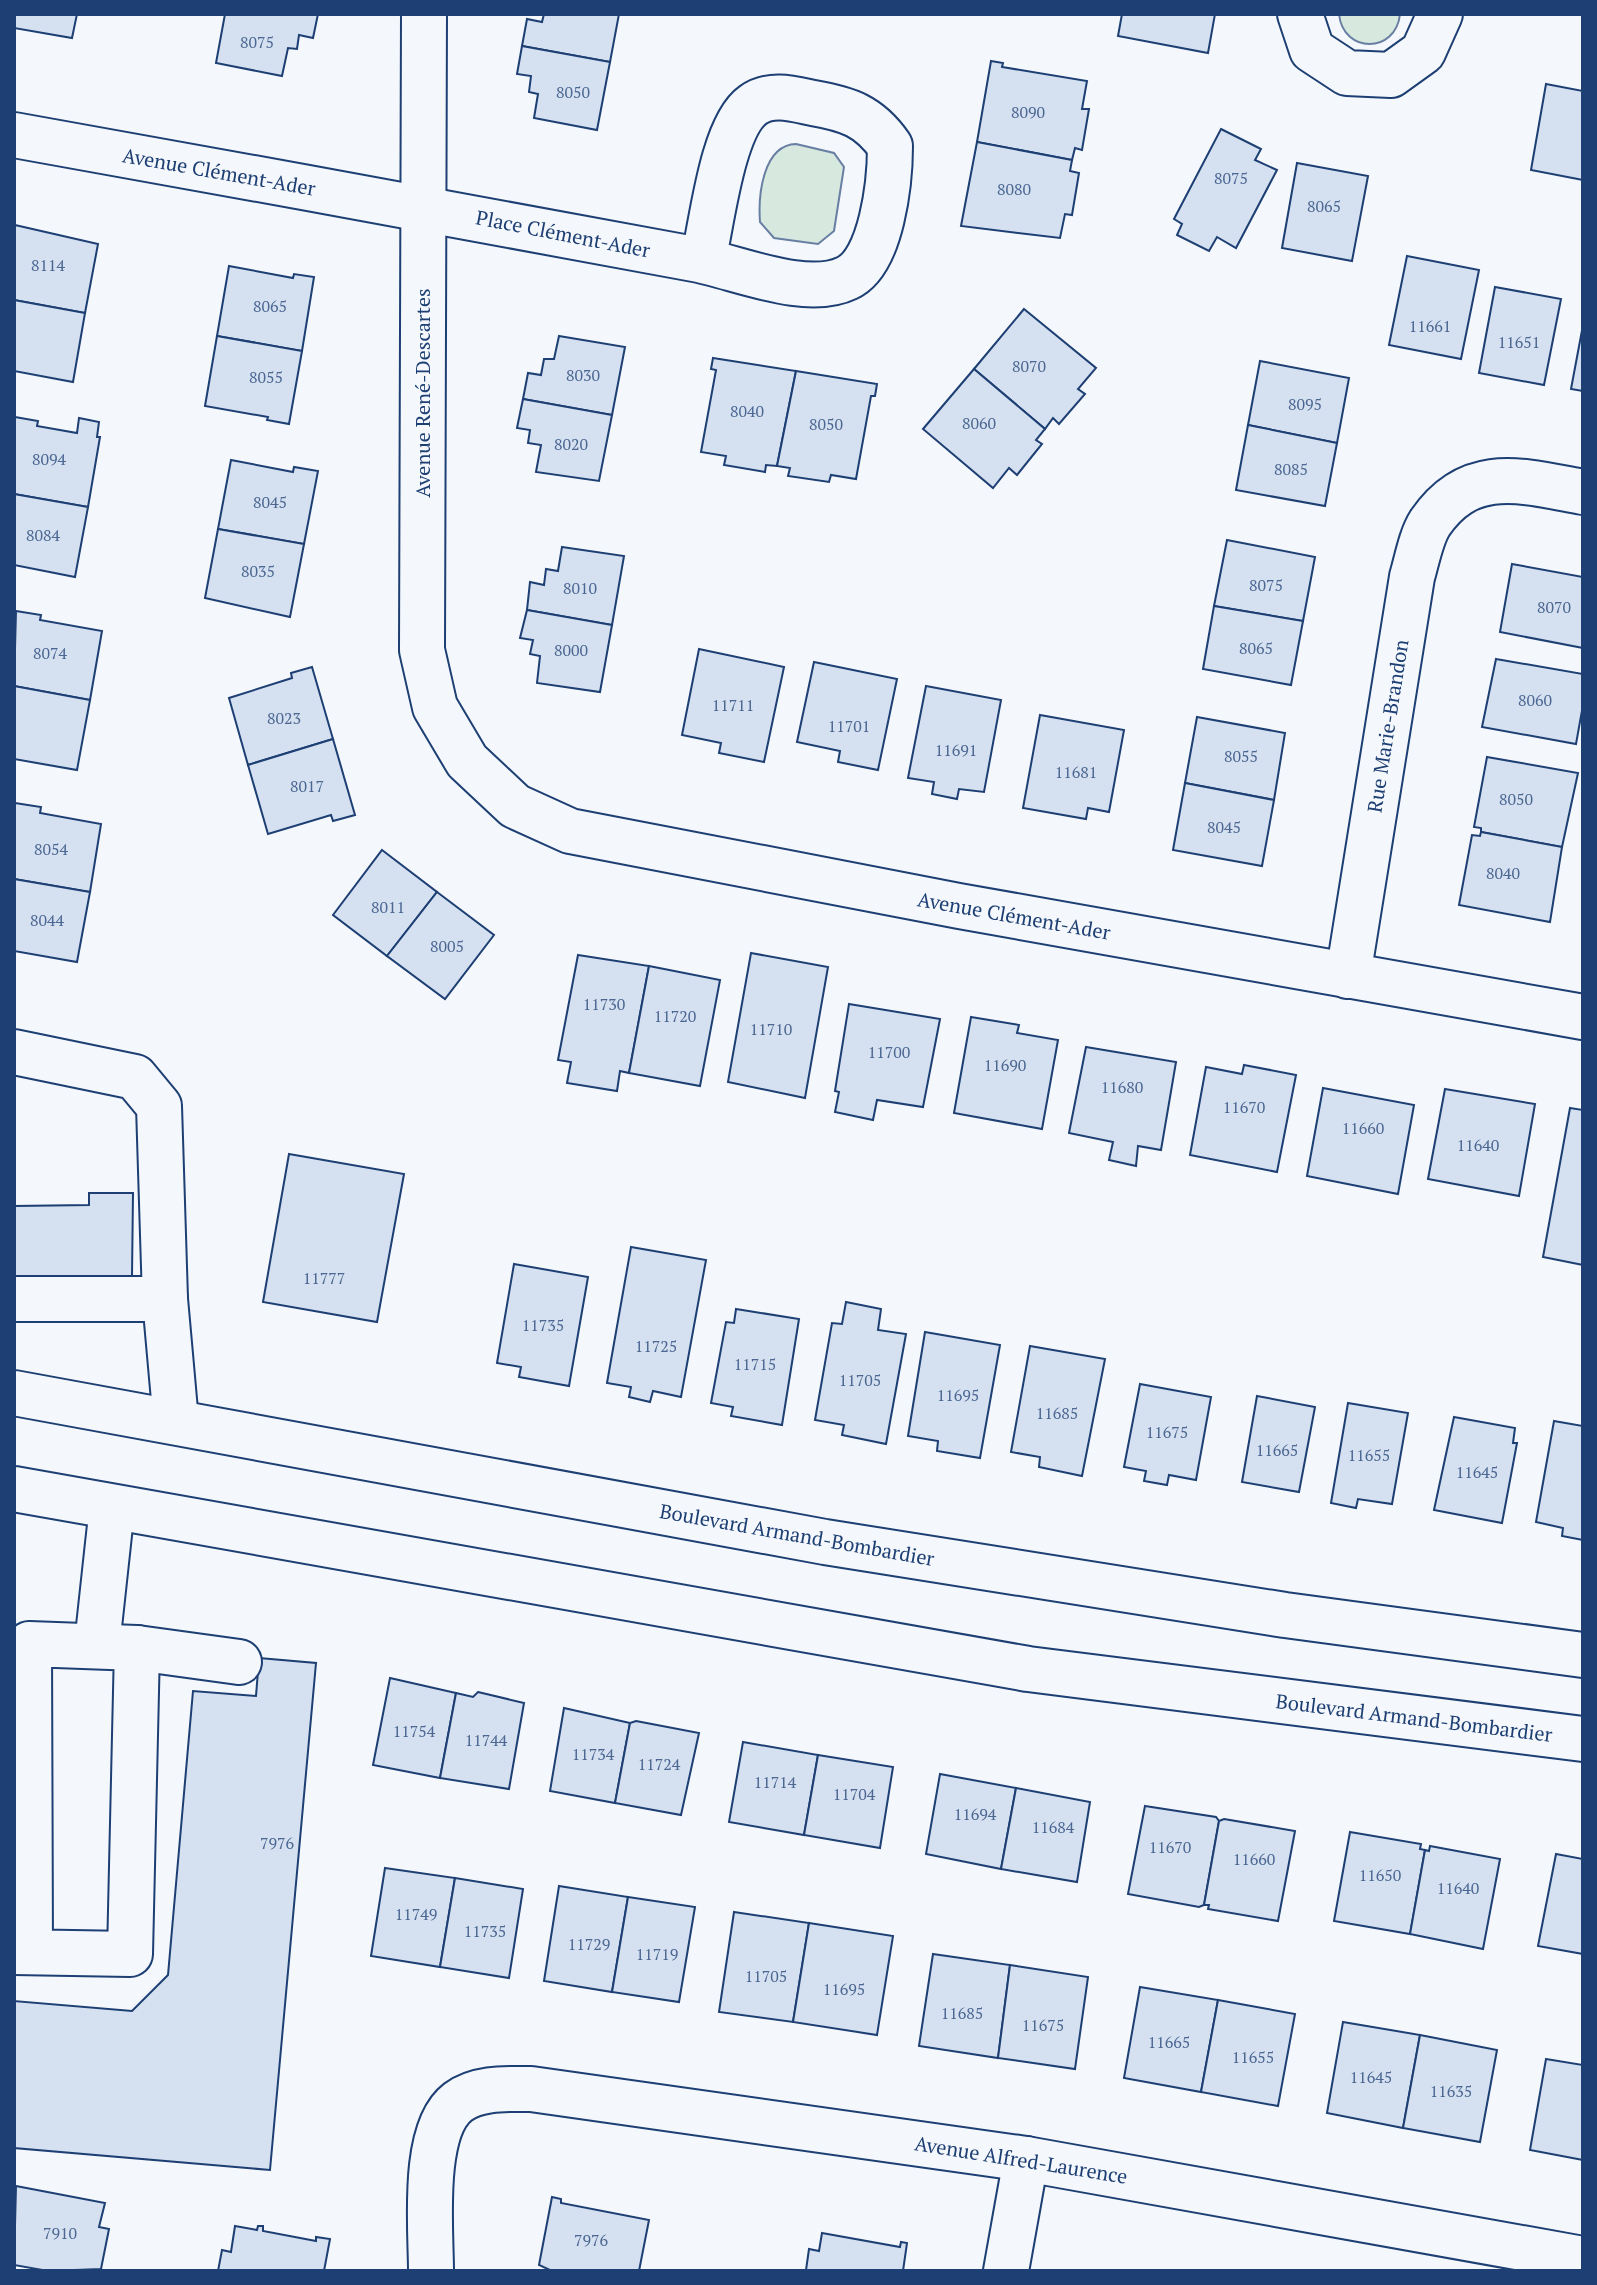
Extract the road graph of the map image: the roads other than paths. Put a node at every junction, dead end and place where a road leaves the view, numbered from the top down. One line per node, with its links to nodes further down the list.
1 (424, 14): 5 (street, Avenue René-Descartes)
2 (1300, 14): 3 (street)
3 (1440, 14)
4 (14, 135): 5 (street, Avenue Clément-Ader)
5 (424, 208): 6 (street, Place Clément-Ader); 8 (street, Avenue René-Descartes)
6 (703, 261): 6 (street, Place Clément-Ader)
7 (1583, 492): 9 (street, Rue Marie-Brandon)
8 (467, 761): 9 (street, Avenue Clément-Ader)
9 (1348, 976): 10 (street, Avenue Clément-Ader)
10 (1583, 1017)
11 (14, 1052): 13 (street)
12 (14, 1299): 13 (street)
13 (165, 1299): 15 (street)
14 (14, 1393): 15 (street, Boulevard Armand-Bombardier)
15 (176, 1422): 19 (street, Boulevard Armand-Bombardier)
16 (14, 1489): 17 (street, Boulevard Armand-Bombardier)
17 (112, 1507): 18 (street); 21 (street, Boulevard Armand-Bombardier)
18 (117, 1646): 20 (street); 22 (street); 22 (street)
19 (1583, 1655)
20 (239, 1662)
21 (1583, 1739)
22 (22, 1952)
23 (1026, 2159): 24 (street, Avenue Alfred-Laurence); 25 (street, Avenue Alfred-Laurence); 26 (street)
24 (1583, 2259)
25 (431, 2271)
26 (1006, 2271)

